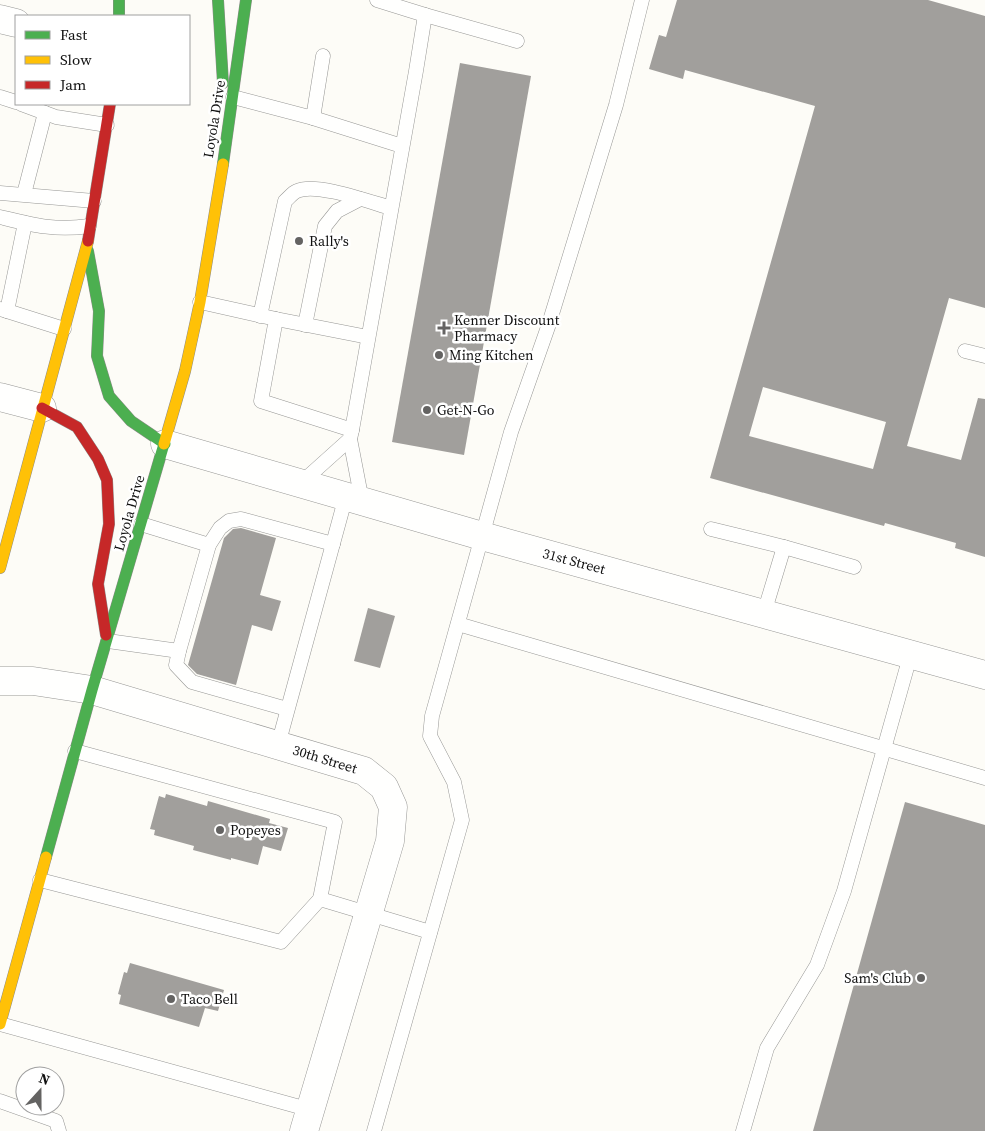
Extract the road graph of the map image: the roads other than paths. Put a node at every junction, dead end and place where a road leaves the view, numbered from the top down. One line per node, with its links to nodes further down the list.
1 (120, 0): 6 (main road)
2 (218, 0): 20 (main road)
3 (246, 0): 13 (main road, Loyola Drive)
4 (377, 0): 7 (lane)
5 (642, 0): 48 (lane)
6 (118, 15)
7 (425, 15): 10 (lane); 21 (lane)
8 (0, 19): 9 (street)
9 (15, 23)
10 (518, 41)
11 (323, 56): 18 (lane)
12 (0, 97): 14 (lane)
13 (233, 97): 18 (lane); 20 (main road, Loyola Drive)
14 (15, 101)
15 (26, 105): 17 (lane)
16 (110, 105): 19 (main road)
17 (45, 113): 19 (lane); 23 (lane)
18 (313, 118): 21 (lane)
19 (107, 125): 25 (main road)
20 (227, 140): 31 (main road, Loyola Drive)
21 (402, 146): 26 (lane)
22 (0, 193): 23 (lane)
23 (24, 194): 25 (lane)
24 (360, 199): 26 (lane); 33 (lane); 35 (lane)
25 (94, 201): 29 (main road)
26 (392, 208): 37 (lane)
27 (0, 217): 28 (lane)
28 (25, 223): 29 (lane); 32 (lane)
29 (90, 226): 30 (main road)
30 (87, 245): 36 (main road); 43 (main road)
31 (200, 302): 33 (lane); 43 (main road, Loyola Drive)
32 (4, 310): 36 (lane)
33 (260, 316): 34 (lane)
34 (276, 320): 35 (lane); 42 (lane)
35 (305, 325): 37 (lane)
36 (64, 329): 41 (main road)
37 (368, 337): 42 (lane)
38 (965, 351): 39 (lane)
39 (985, 356)
40 (0, 397): 41 (street)
41 (42, 408): 53 (main road); 56 (main road)
42 (351, 434): 44 (lane); 45 (lane)
43 (165, 444): 44 (street, 31st Street); 46 (main road, Loyola Drive)
44 (301, 483): 45 (street, 31st Street)
45 (354, 499): 48 (street, 31st Street); 50 (lane)
46 (141, 524): 49 (lane); 56 (main road, Loyola Drive)
47 (711, 529): 51 (lane)
48 (482, 536): 54 (street, 31st Street); 55 (lane)
49 (209, 544): 50 (lane); 57 (lane)
50 (333, 544): 62 (lane)
51 (784, 547): 52 (lane); 54 (lane)
52 (854, 567)
53 (0, 568)
54 (764, 613): 58 (street, 31st Street)
55 (458, 624): 64 (lane); 70 (lane)
56 (108, 641): 57 (lane); 61 (main road, Loyola Drive)
57 (179, 651): 62 (lane)
58 (911, 654): 59 (street, 31st Street); 64 (lane)
59 (985, 675)
60 (0, 681): 61 (street, 30th Street)
61 (92, 690): 63 (street, 30th Street); 65 (main road, Loyola Drive)
62 (287, 710): 63 (lane)
63 (278, 745): 69 (street, 30th Street)
64 (884, 749): 66 (lane); 76 (lane)
65 (75, 751): 67 (main road, Loyola Drive); 68 (lane)
66 (985, 778)
67 (40, 880): 68 (lane); 71 (main road, Loyola Drive)
68 (320, 899): 69 (lane)
69 (368, 913): 70 (lane); 73 (street, 30th Street)
70 (430, 932): 75 (lane)
71 (0, 1024): 73 (lane)
72 (0, 1101): 74 (lane)
73 (307, 1120)
74 (59, 1131)
75 (374, 1131)
76 (743, 1131)

